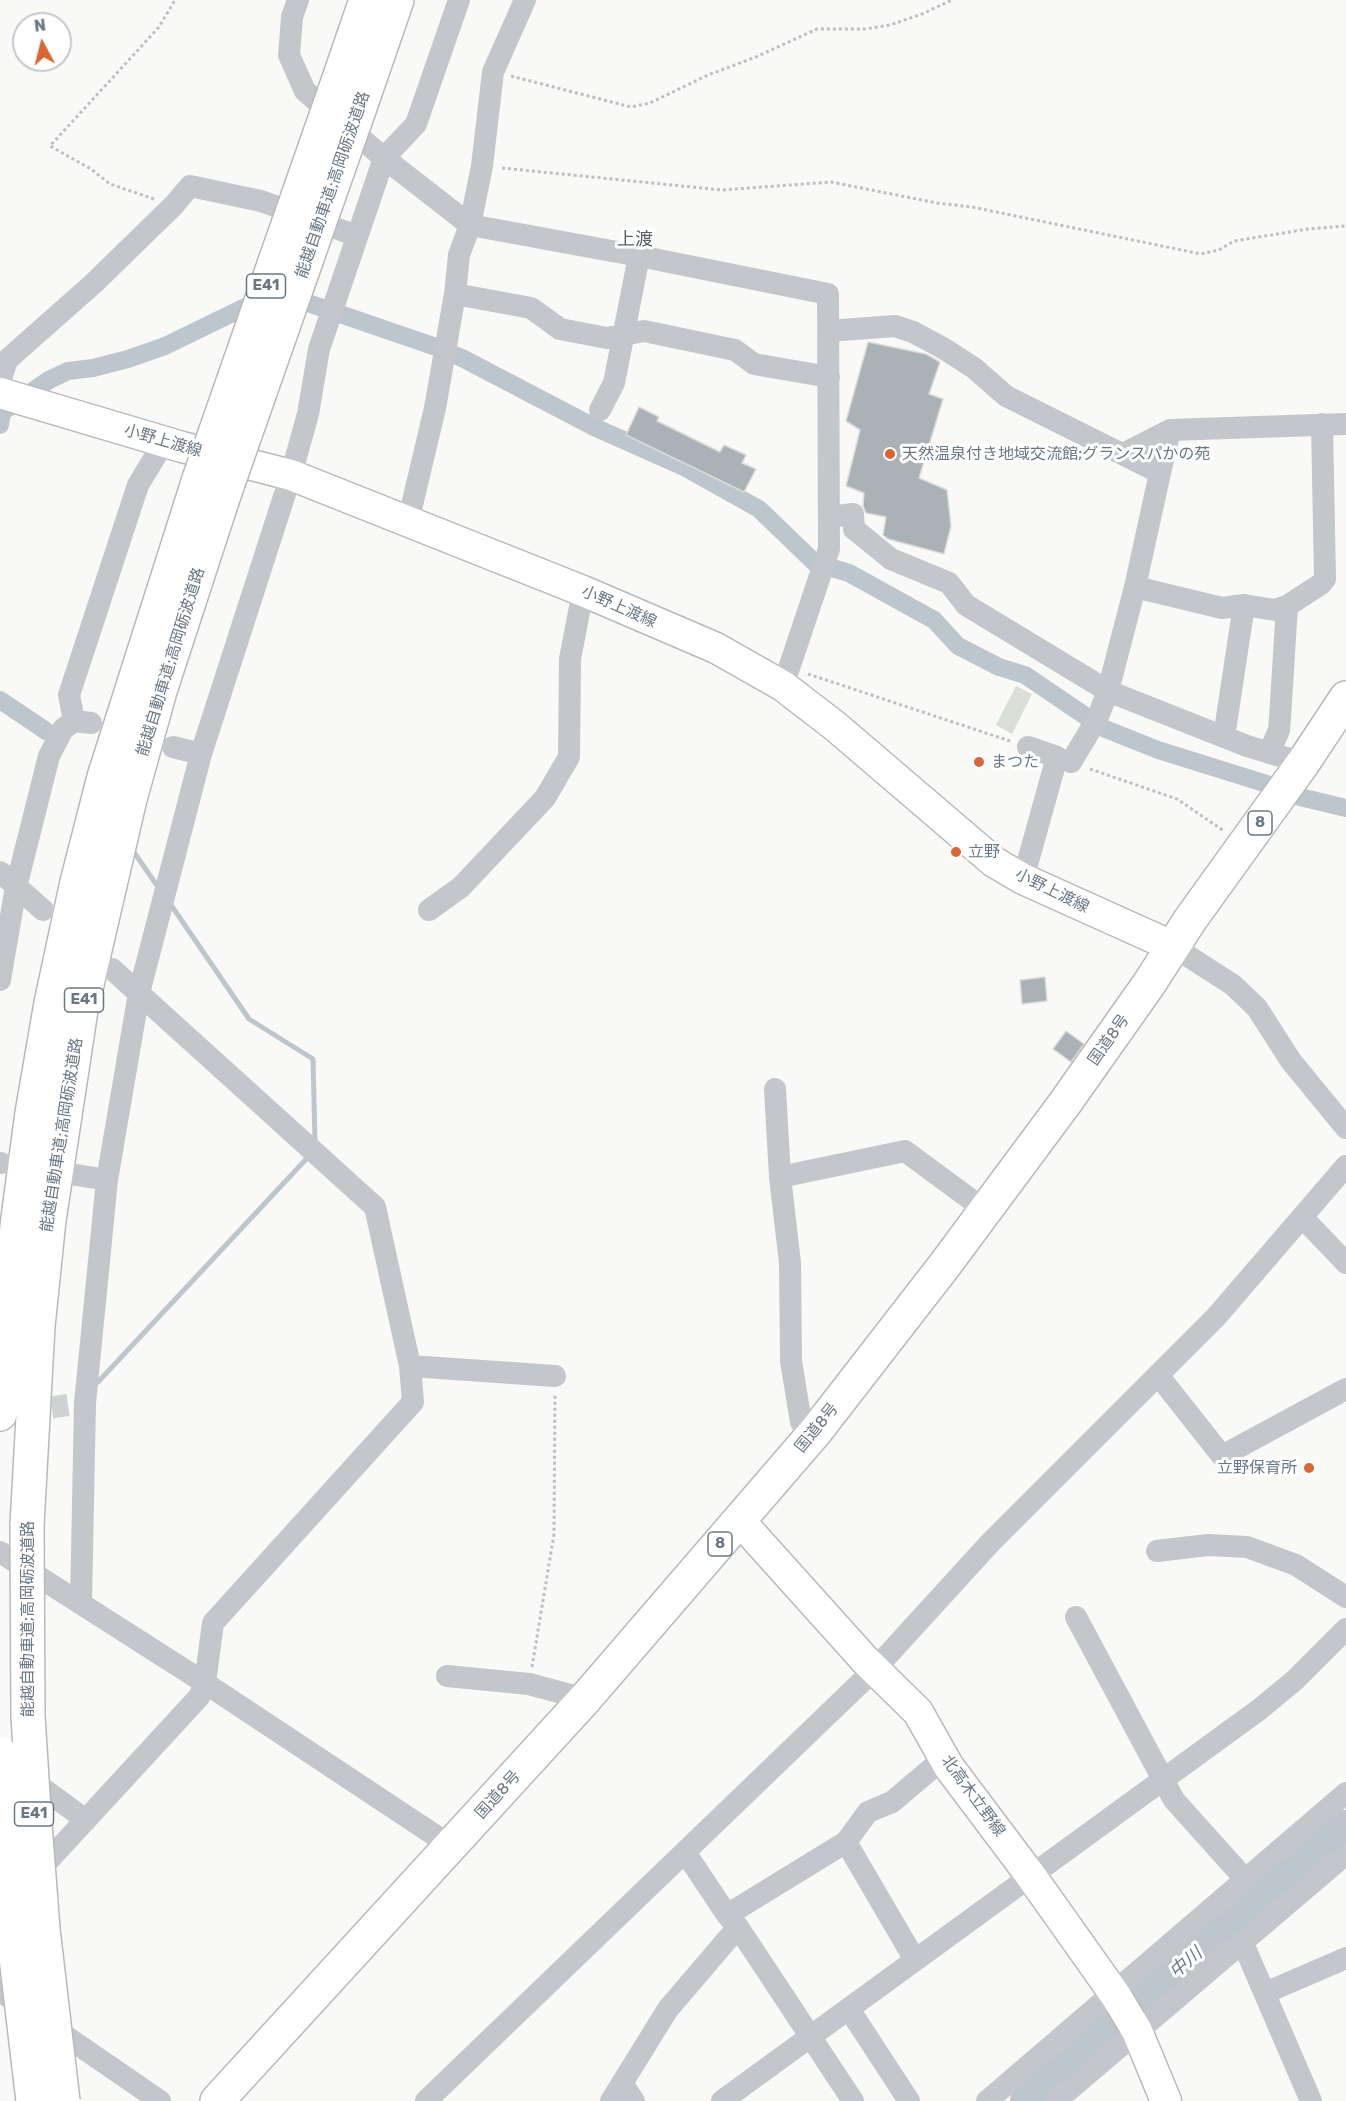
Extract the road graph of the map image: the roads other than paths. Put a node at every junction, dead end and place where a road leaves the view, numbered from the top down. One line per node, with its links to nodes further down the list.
1 (298, 0): 7 (street)
2 (366, 0): 6 (highway, 能越自動車道;高岡砺波道路 / E41)
3 (397, 0): 6 (highway, 能越自動車道;高岡砺波道路 / E41)
4 (459, 0): 7 (street)
5 (525, 0): 8 (street)
6 (346, 102): 25 (highway, 能越自動車道;高岡砺波道路 / E41, bridge)
7 (384, 159): 8 (street); 9 (street)
8 (470, 225): 10 (street); 11 (street)
9 (357, 236): 15 (street); 24 (street)
10 (639, 256): 12 (street); 13 (street)
11 (455, 294): 13 (street); 27 (street)
12 (828, 331): 14 (street); 22 (street)
13 (624, 335): 14 (street); 17 (street)
14 (828, 376): 26 (street)
15 (0, 382)
16 (0, 393): 21 (main road, 小野上渡線)
17 (600, 410)
18 (1346, 423): 19 (street)
19 (1322, 424): 20 (street); 31 (street)
20 (1170, 430): 22 (street); 23 (street)
21 (164, 442): 24 (main road, 小野上渡線); 43 (street)
22 (1123, 454): 23 (street)
23 (1160, 473): 28 (street)
24 (291, 475): 27 (main road, 小野上渡線); 39 (street)
25 (212, 485): 63 (highway, 能越自動車道;高岡砺波道路 / E41); 100 (highway, 能越自動車道;高岡砺波道路 / E41, bridge)
26 (829, 517): 32 (street); 33 (street)
27 (408, 522): 29 (main road, 小野上渡線)
28 (1135, 587): 30 (street); 33 (street)
29 (583, 591): 32 (main road, 小野上渡線); 45 (street)
30 (1244, 605): 31 (street); 35 (street)
31 (1287, 606): 38 (street)
32 (786, 677): 42 (main road, 小野上渡線)
33 (1108, 691): 35 (street); 40 (street)
34 (1346, 698): 41 (highway, 国道8号 / 8)
35 (1224, 737): 38 (street)
36 (173, 747): 39 (street)
37 (1028, 747): 40 (street)
38 (1269, 753): 41 (street)
39 (201, 754): 49 (street)
40 (1064, 760): 42 (street)
41 (1303, 763): 46 (highway, 国道8号 / 8)
42 (1023, 879): 46 (main road, 小野上渡線)
43 (8, 880): 44 (street); 48 (street)
44 (43, 910)
45 (429, 910)
46 (1173, 947): 51 (street); 56 (highway, 国道8号 / 8)
47 (112, 969): 49 (street)
48 (0, 980)
49 (139, 993): 55 (street); 59 (street)
50 (776, 1089): 54 (street)
51 (1346, 1128)
52 (1346, 1166): 57 (street)
53 (77, 1175): 55 (street)
54 (780, 1177): 56 (street); 64 (street)
55 (107, 1180): 69 (street)
56 (985, 1210): 64 (highway, 国道8号 / 8)
57 (1302, 1217): 58 (street); 60 (street)
58 (1346, 1263)
59 (410, 1366): 61 (street); 74 (street)
60 (1158, 1374): 62 (street); 72 (street)
61 (555, 1376)
62 (1346, 1389)
63 (0, 1414)
64 (816, 1431): 65 (highway, 国道8号 / 8)
65 (740, 1521): 72 (main road, 北高木立野線); 75 (highway, 国道8号 / 8)
66 (1157, 1551): 68 (street)
67 (0, 1552): 69 (street)
68 (1346, 1597)
69 (81, 1604): 74 (street)
70 (1076, 1617): 78 (street)
71 (1345, 1633): 78 (street)
72 (874, 1669): 77 (main road, 北高木立野線); 83 (street)
73 (447, 1676): 75 (street)
74 (205, 1683): 80 (street); 82 (street)
75 (585, 1699): 82 (highway, 国道8号 / 8)
76 (0, 1755): 80 (street); 99 (highway, E41, bridge)
77 (944, 1758): 81 (street); 85 (main road, 北高木立野線)
78 (1162, 1780): 85 (street); 86 (street)
79 (1346, 1794): 86 (street)
80 (86, 1820): 87 (street)
81 (846, 1842): 88 (street); 91 (street)
82 (450, 1846): 102 (highway, 国道8号 / 8)
83 (685, 1852): 88 (street); 103 (street)
84 (1346, 1854): 89 (street)
85 (1031, 1876): 91 (street); 94 (main road, 北高木立野線)
86 (1245, 1879): 94 (street)
87 (0, 1912)
88 (733, 1921): 97 (street); 98 (street)
89 (1242, 1941): 93 (street); 96 (street)
90 (1346, 1958): 93 (street)
91 (915, 1960): 95 (street)
92 (0, 1991): 101 (street)
93 (1266, 1993): 110 (street)
94 (1115, 1994): 96 (main road, 北高木立野線); 107 (street)
95 (849, 2009): 97 (street); 106 (street)
96 (1136, 2028): 108 (street); 109 (main road, 北高木立野線)
97 (811, 2037): 104 (street); 105 (street)
98 (622, 2095)
99 (33, 2101)
100 (63, 2101)
101 (160, 2101)
102 (218, 2101)
103 (426, 2101)
104 (722, 2101)
105 (853, 2101)
106 (909, 2101)
107 (987, 2101)
108 (1056, 2101)
109 (1166, 2101)
110 (1311, 2101)

